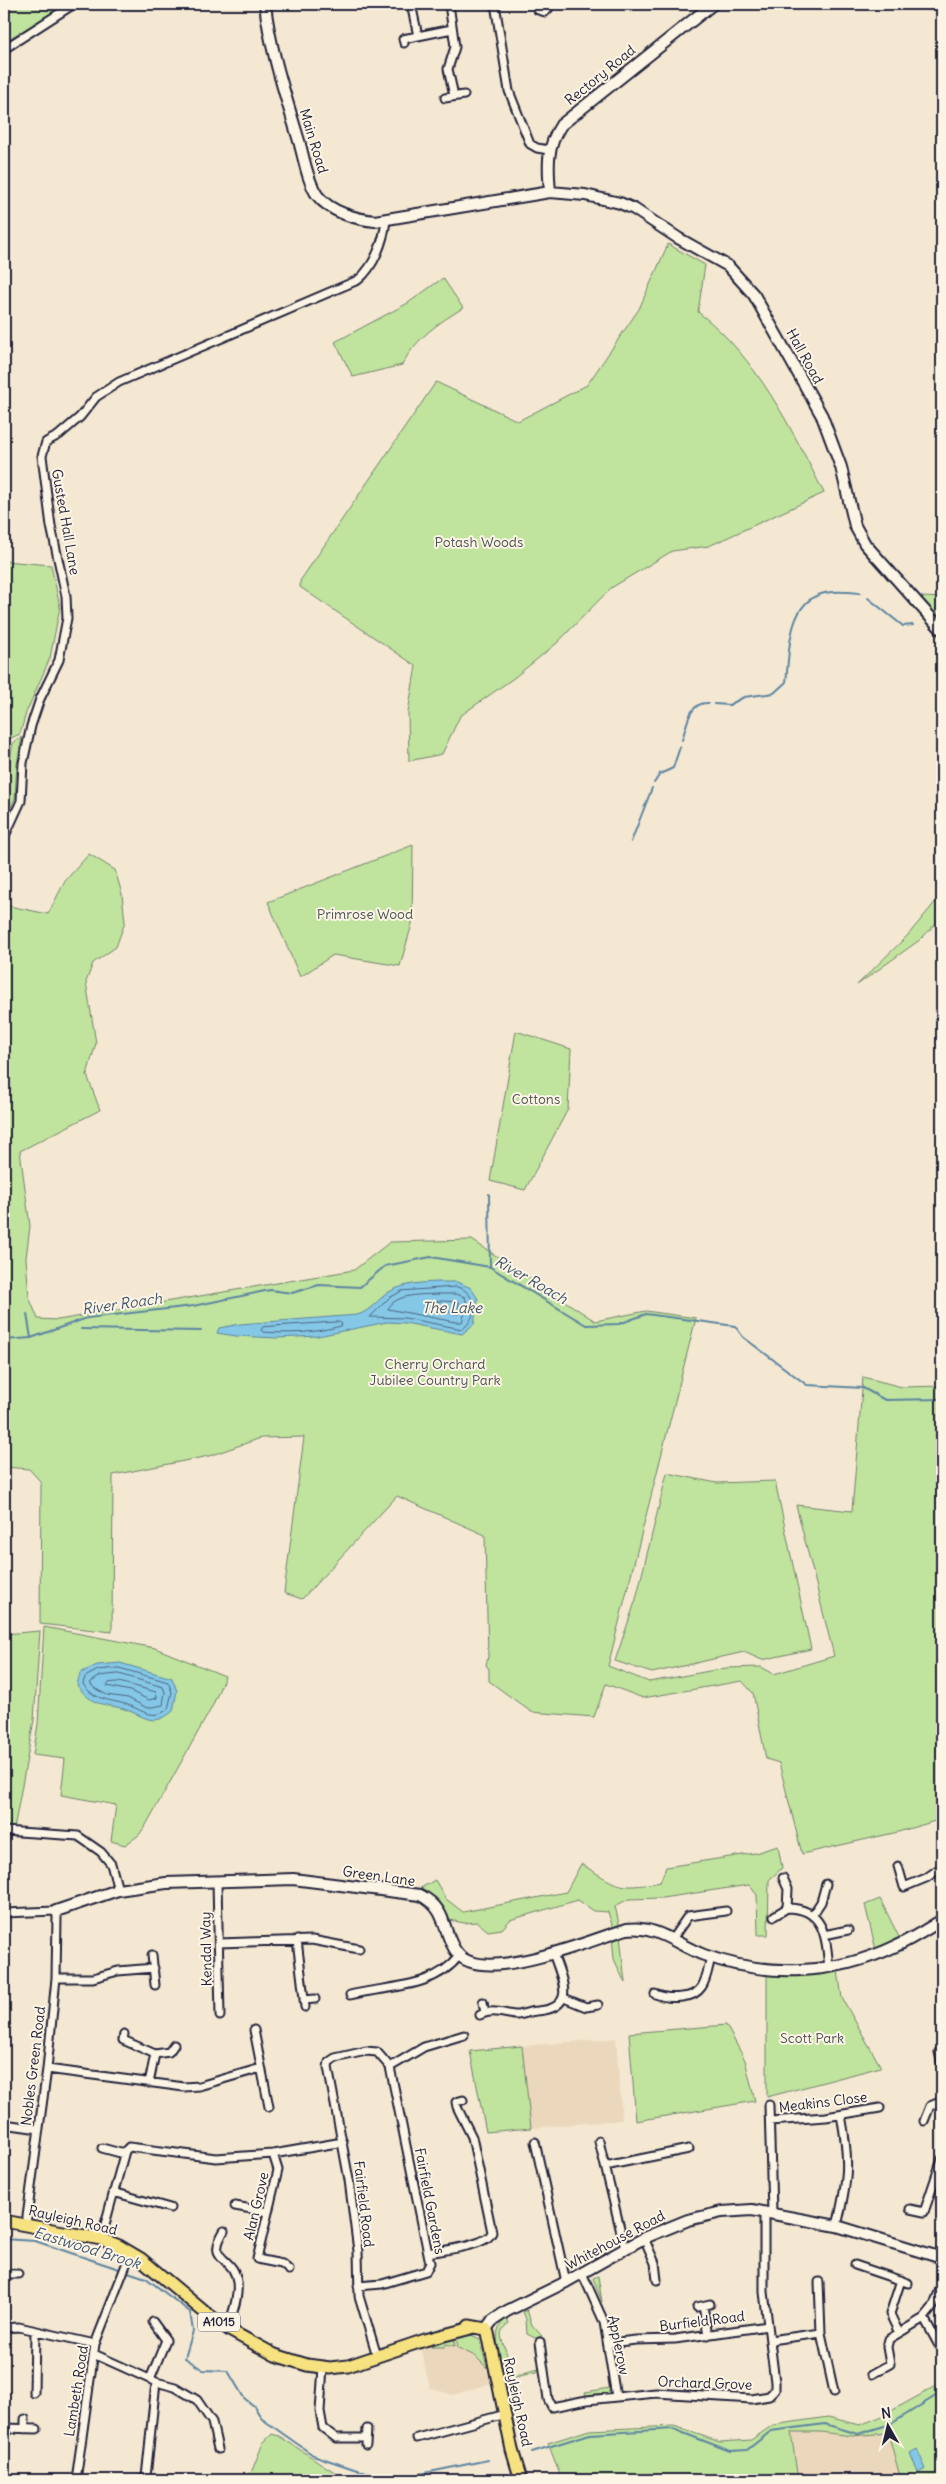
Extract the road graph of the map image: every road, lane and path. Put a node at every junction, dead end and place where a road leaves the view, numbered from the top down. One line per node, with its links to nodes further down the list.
1 (74, 4): 12 (street)
2 (265, 4): 18 (street, Main Road)
3 (411, 4): 10 (street)
4 (449, 4): 9 (street)
5 (495, 4): 16 (street)
6 (537, 4): 7 (street)
7 (548, 4)
8 (713, 4): 16 (street, Rectory Road)
9 (452, 30): 10 (street); 14 (street)
10 (418, 36): 11 (street)
11 (404, 42)
12 (4, 49)
13 (464, 94): 14 (street)
14 (454, 96): 15 (street)
15 (445, 98)
16 (549, 150): 17 (street, Rectory Road)
17 (550, 192): 18 (street, Main Road); 19 (street, Hall Road)
18 (386, 220): 20 (street, Gusted Hall Lane)
19 (942, 630)
20 (4, 838)
21 (4, 1831): 27 (street)
22 (898, 1866): 23 (street)
23 (942, 1867)
24 (783, 1878): 28 (street)
25 (217, 1882): 27 (street, Green Lane); 39 (street, Kendal Way); 43 (street, Green Lane)
26 (826, 1884): 32 (street)
27 (118, 1890): 29 (street, Green Lane)
28 (787, 1908): 32 (street); 33 (street)
29 (56, 1911): 31 (street, Green Lane); 47 (street, Nobles Green Road)
30 (726, 1911): 37 (street)
31 (4, 1913)
32 (813, 1914): 36 (street)
33 (774, 1916)
34 (942, 1920): 46 (street)
35 (848, 1930): 36 (street)
36 (824, 1935): 46 (street)
37 (672, 1939): 41 (street); 44 (street)
38 (297, 1940): 39 (street); 40 (street); 52 (street)
39 (219, 1943): 55 (street, Kendal Way)
40 (359, 1949)
41 (554, 1953): 43 (street); 51 (street)
42 (152, 1955): 45 (street)
43 (459, 1956): 50 (street)
44 (711, 1957): 46 (street); 49 (street)
45 (154, 1968): 47 (street); 48 (street)
46 (829, 1968)
47 (56, 1978): 65 (street, Nobles Green Road)
48 (155, 1985)
49 (655, 1994)
50 (350, 1995)
51 (564, 1998): 53 (street); 54 (street)
52 (315, 1999)
53 (482, 2002)
54 (598, 2005)
55 (220, 2016)
56 (254, 2030): 64 (street)
57 (124, 2034): 61 (street)
58 (464, 2035): 63 (street)
59 (174, 2045): 61 (street)
60 (939, 2052): 62 (street)
61 (155, 2054): 66 (street)
62 (942, 2065)
63 (390, 2067): 78 (street, Fairfield Road); 100 (street, Fairfield Gardens)
64 (261, 2068): 66 (street); 70 (street)
65 (47, 2069): 66 (street); 76 (street, Nobles Green Road)
66 (149, 2083)
67 (464, 2100): 100 (street)
68 (942, 2101): 74 (street)
69 (769, 2105): 73 (street, Orchard Grove)
70 (269, 2107)
71 (880, 2108): 72 (street, Meakins Close)
72 (841, 2115): 73 (street, Meakins Close); 94 (street)
73 (770, 2121): 91 (street, Orchard Grove)
74 (924, 2121)
75 (11, 2125): 76 (street)
76 (38, 2129): 93 (street, Nobles Green Road)
77 (599, 2141): 85 (street)
78 (342, 2142): 83 (street); 111 (street, Fairfield Road)
79 (535, 2142): 108 (street)
80 (102, 2148): 82 (street)
81 (689, 2149): 85 (street)
82 (124, 2154): 83 (street); 86 (street)
83 (273, 2154): 90 (street, Alan Grove)
84 (942, 2159): 89 (street)
85 (605, 2166): 98 (street)
86 (112, 2192): 88 (street); 97 (street)
87 (235, 2206): 90 (street)
88 (170, 2208)
89 (910, 2209)
90 (268, 2212): 103 (street, Alan Grove)
91 (768, 2212): 94 (street, Whitehouse Road); 96 (street, Whitehouse Road); 116 (street, Orchard Grove)
92 (4, 2221): 93 (main road, Rayleigh Road / A1015)
93 (26, 2224): 97 (main road, Rayleigh Road / A1015)
94 (837, 2226): 101 (street, Whitehouse Road)
95 (224, 2231): 119 (street)
96 (644, 2238): 98 (street, Whitehouse Road); 107 (street)
97 (101, 2240): 99 (main road, Rayleigh Road / A1015)
98 (624, 2249): 104 (street, Whitehouse Road)
99 (131, 2252): 119 (main road, Rayleigh Road / A1015); 127 (street, Lambeth Road)
100 (428, 2253): 111 (street, Fairfield Gardens)
101 (942, 2258)
102 (855, 2265): 122 (street)
103 (289, 2270)
104 (582, 2273): 108 (street, Whitehouse Road); 126 (street, Applerow)
105 (4, 2274): 106 (street)
106 (18, 2274)
107 (657, 2280)
108 (566, 2282): 118 (street, Whitehouse Road)
109 (942, 2284): 112 (street)
110 (821, 2285): 121 (street)
111 (358, 2286): 130 (street, Fairfield Road)
112 (941, 2296): 114 (street)
113 (703, 2306): 123 (street)
114 (924, 2318): 122 (street); 128 (street)
115 (154, 2322): 133 (street)
116 (768, 2326): 123 (street, Burfield Road); 124 (street, Orchard Grove)
117 (4, 2328): 120 (street)
118 (481, 2328): 130 (main road, Rayleigh Road / A1015); 137 (main road, Rayleigh Road)
119 (228, 2329): 131 (main road, Rayleigh Road / A1015)
120 (35, 2332): 127 (street); 134 (street)
121 (822, 2333): 124 (street); 135 (street)
122 (899, 2333): 132 (street)
123 (708, 2335): 126 (street, Burfield Road)
124 (770, 2340): 136 (street, Orchard Grove)
125 (540, 2342): 136 (street, Orchard Grove)
126 (609, 2343): 136 (street, Applerow)
127 (95, 2344): 129 (street, Lambeth Road)
128 (942, 2351)
129 (94, 2354): 133 (street); 145 (street, Lambeth Road)
130 (377, 2356): 131 (main road, Rayleigh Road / A1015)
131 (323, 2368): 142 (street)
132 (874, 2371)
133 (153, 2381): 144 (street); 146 (street)
134 (37, 2387)
135 (836, 2387)
136 (616, 2396)
137 (506, 2414): 143 (street); 147 (main road, Rayleigh Road)
138 (25, 2419): 140 (street)
139 (4, 2428): 140 (street)
140 (25, 2429): 141 (street)
141 (37, 2429)
142 (367, 2429)
143 (416, 2438)
144 (218, 2449)
145 (76, 2480)
146 (142, 2480)
147 (521, 2480)

